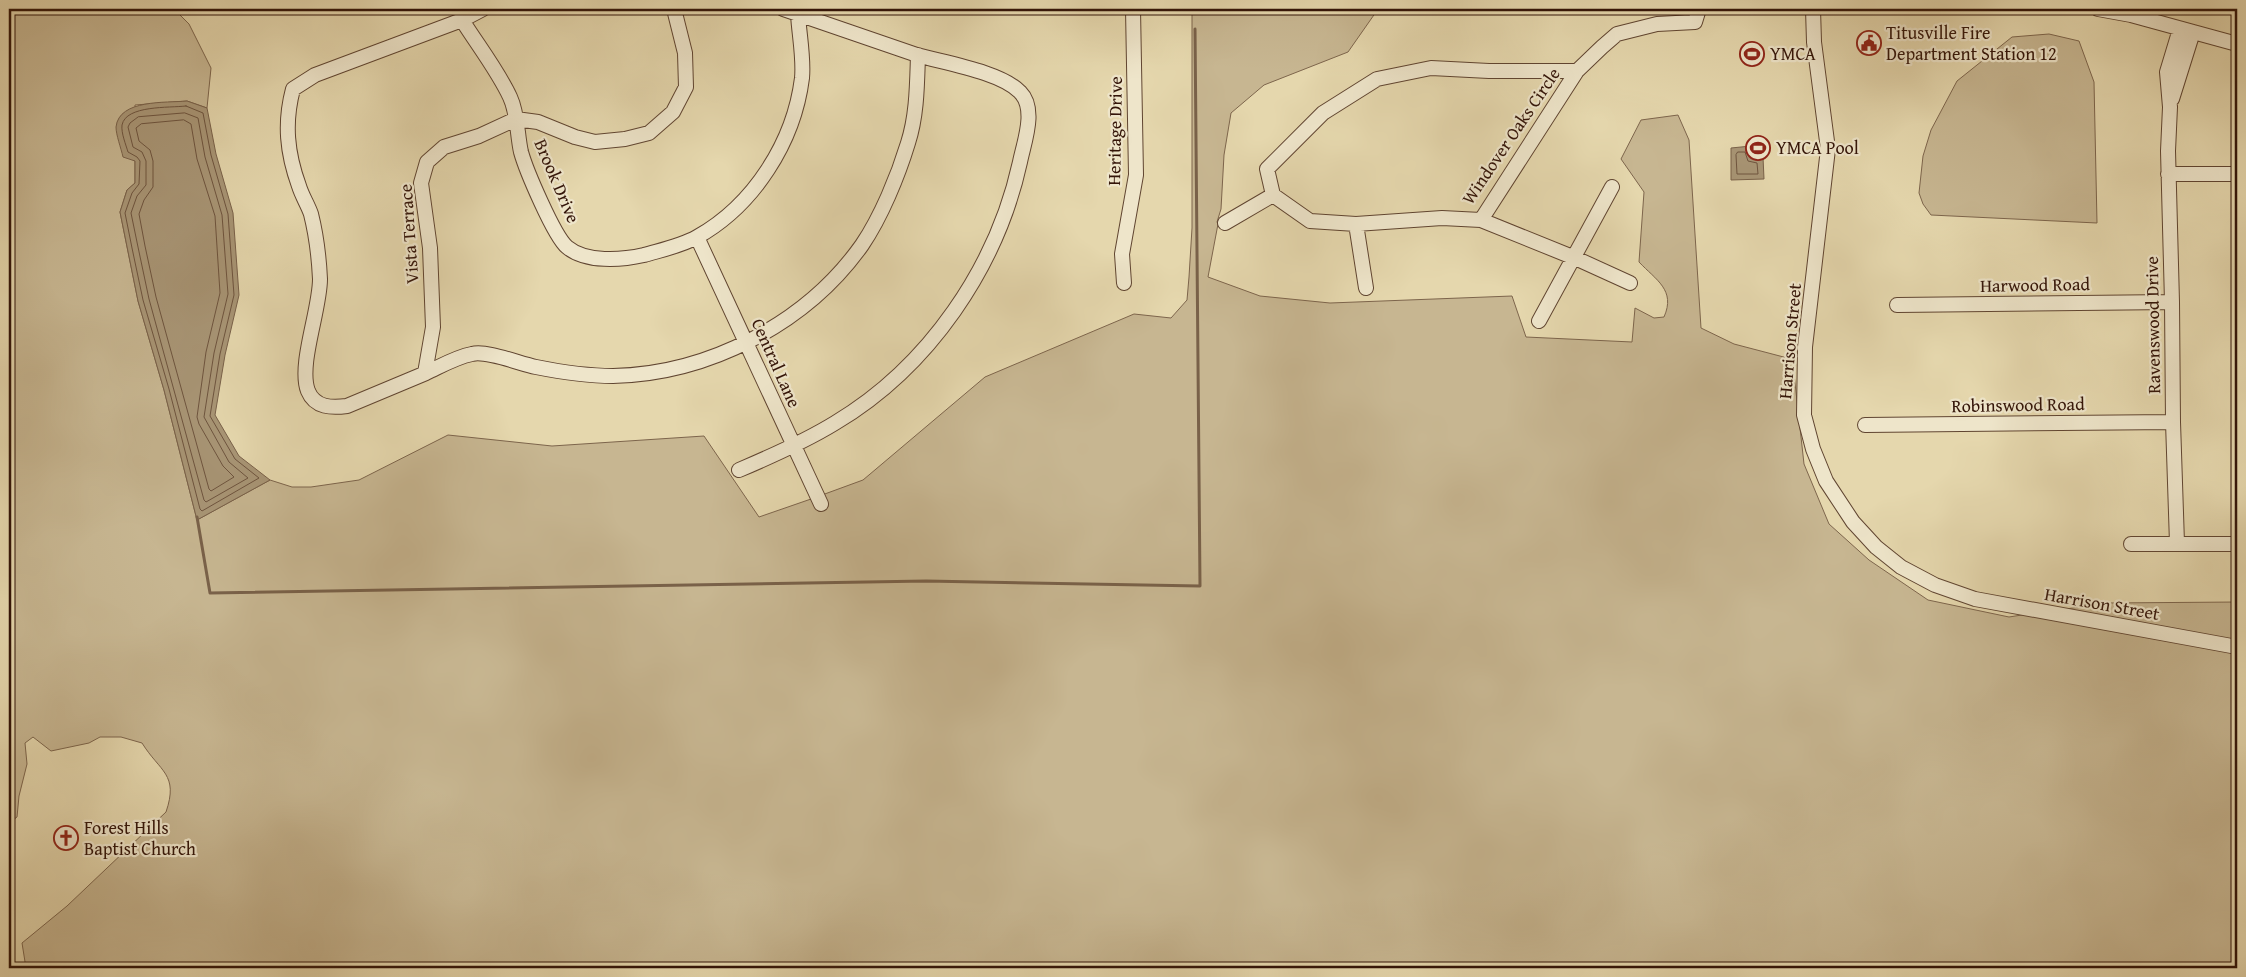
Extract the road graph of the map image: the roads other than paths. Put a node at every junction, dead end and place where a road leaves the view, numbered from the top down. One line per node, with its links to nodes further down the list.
1 (483, 9): 9 (street)
2 (674, 9): 14 (street)
3 (783, 9): 8 (street)
4 (1133, 9): 24 (street, Heritage Drive)
5 (1699, 9): 13 (street, Windover Oaks Circle)
6 (1813, 9): 40 (street, Harrison Street)
7 (2098, 9): 10 (street)
8 (798, 14): 12 (street); 22 (street, Brook Drive)
9 (462, 20): 14 (street, Brook Drive); 31 (street)
10 (2187, 31): 11 (street); 15 (street, Ravenswood Drive)
11 (2237, 44)
12 (918, 55): 30 (street); 34 (street)
13 (1577, 71): 18 (street, Windover Oaks Circle); 19 (street, Windover Oaks Circle)
14 (516, 120): 22 (street, Brook Drive); 31 (street, Vista Terrace)
15 (2168, 174): 16 (street); 27 (street, Ravenswood Drive)
16 (2237, 174)
17 (1612, 187): 23 (street)
18 (1273, 195): 20 (street); 21 (street, Windover Oaks Circle)
19 (1481, 220): 21 (street, Windover Oaks Circle); 23 (street)
20 (1225, 223)
21 (1356, 224): 26 (street)
22 (697, 237): 30 (street, Central Lane)
23 (1575, 258): 25 (street); 29 (street)
24 (1124, 283)
25 (1630, 283)
26 (1366, 288)
27 (2172, 302): 28 (street, Harwood Road); 32 (street, Ravenswood Drive)
28 (1897, 305)
29 (1539, 322)
30 (747, 343): 31 (street); 34 (street, Central Lane)
31 (426, 373)
32 (2172, 422): 33 (street, Robinswood Road); 37 (street, Ravenswood Drive)
33 (1864, 425)
34 (792, 447): 35 (street); 36 (street, Central Lane)
35 (739, 470)
36 (820, 504)
37 (2177, 543): 38 (street); 39 (street)
38 (2132, 544)
39 (2237, 544)
40 (2237, 647)

